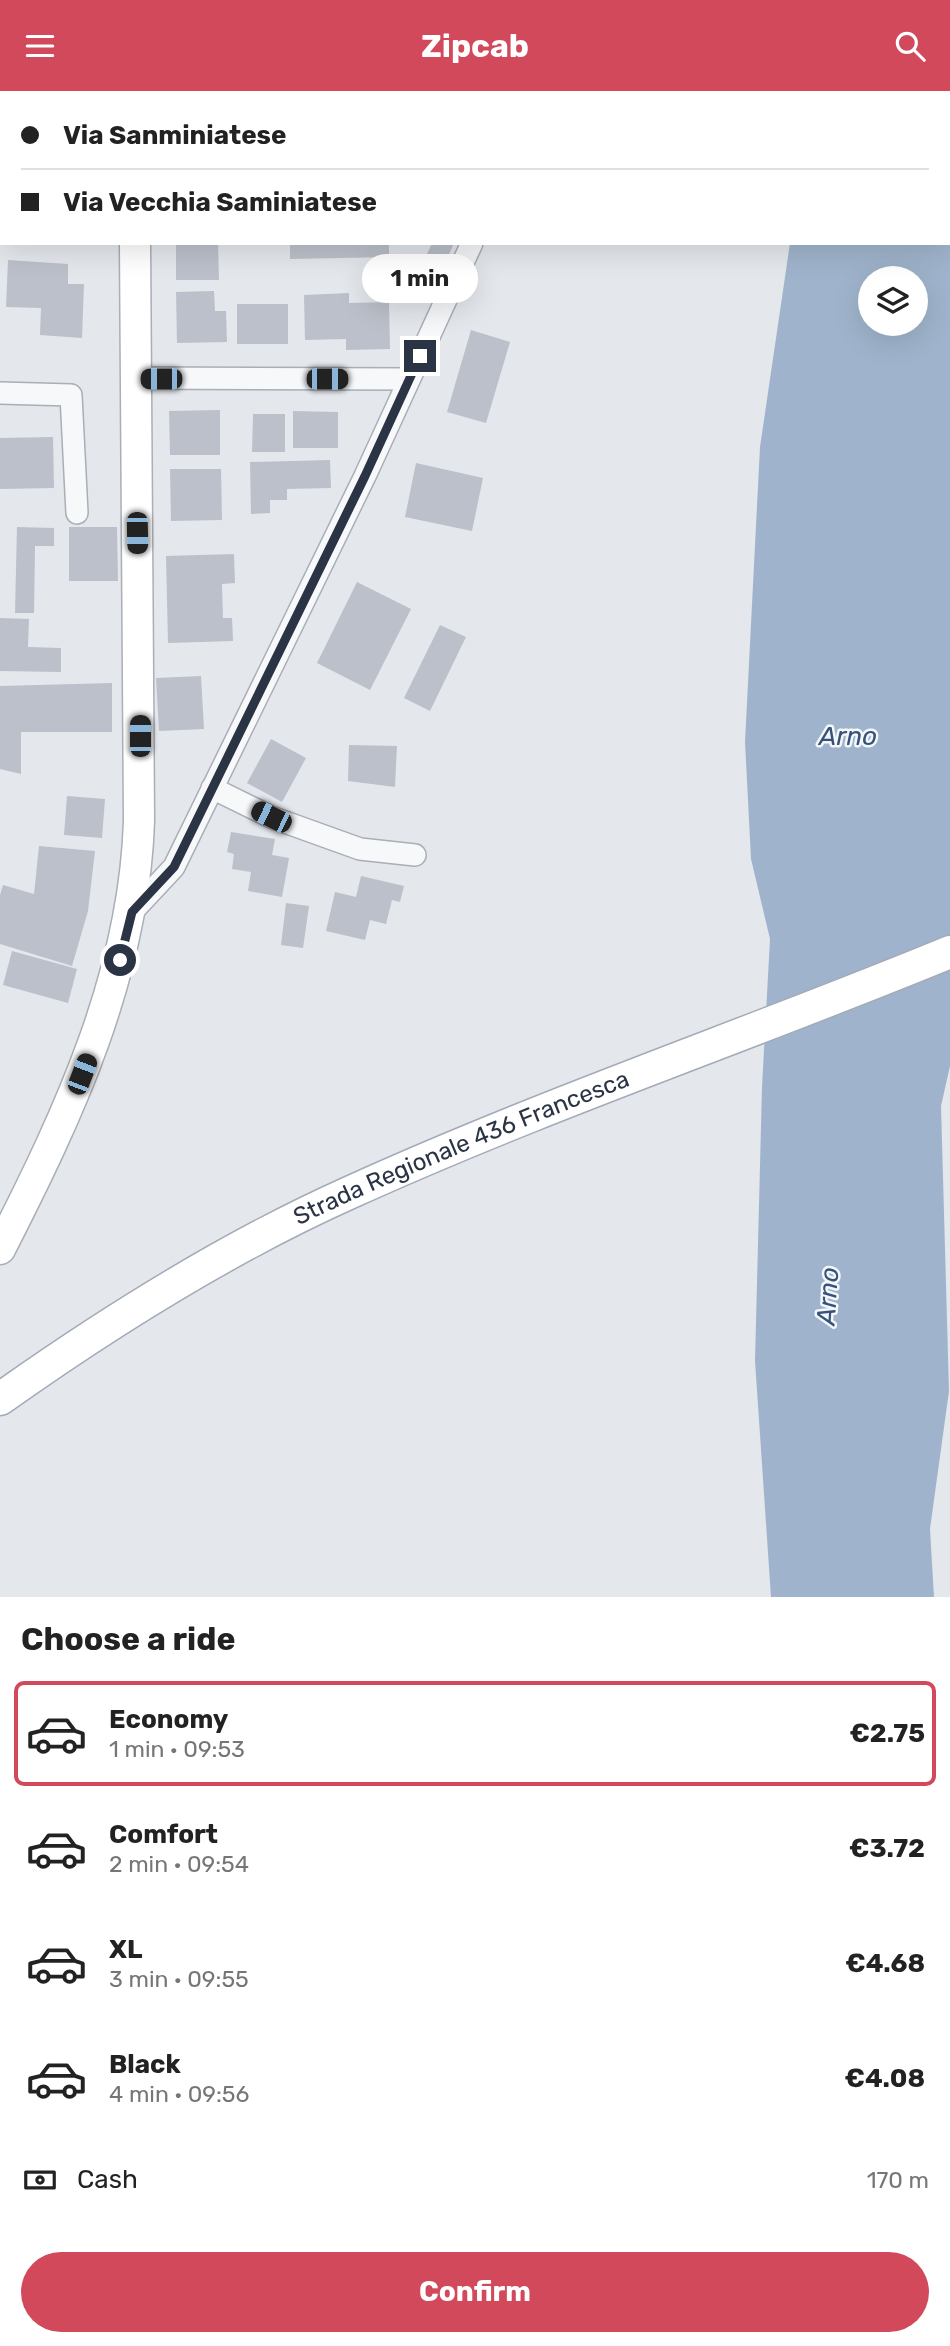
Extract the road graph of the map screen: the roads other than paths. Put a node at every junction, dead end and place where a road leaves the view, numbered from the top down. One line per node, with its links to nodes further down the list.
1 (135, 245): 3 (street)
2 (471, 245): 4 (street)
3 (134, 379): 4 (street); 9 (street)
4 (409, 379): 7 (street)
5 (0, 393): 6 (street)
6 (77, 513)
7 (212, 788): 8 (street); 9 (street)
8 (415, 855)
9 (132, 912): 11 (street)
10 (950, 952): 12 (main road, Strada Regionale 436 Francesca)
11 (0, 1249)
12 (0, 1399)

